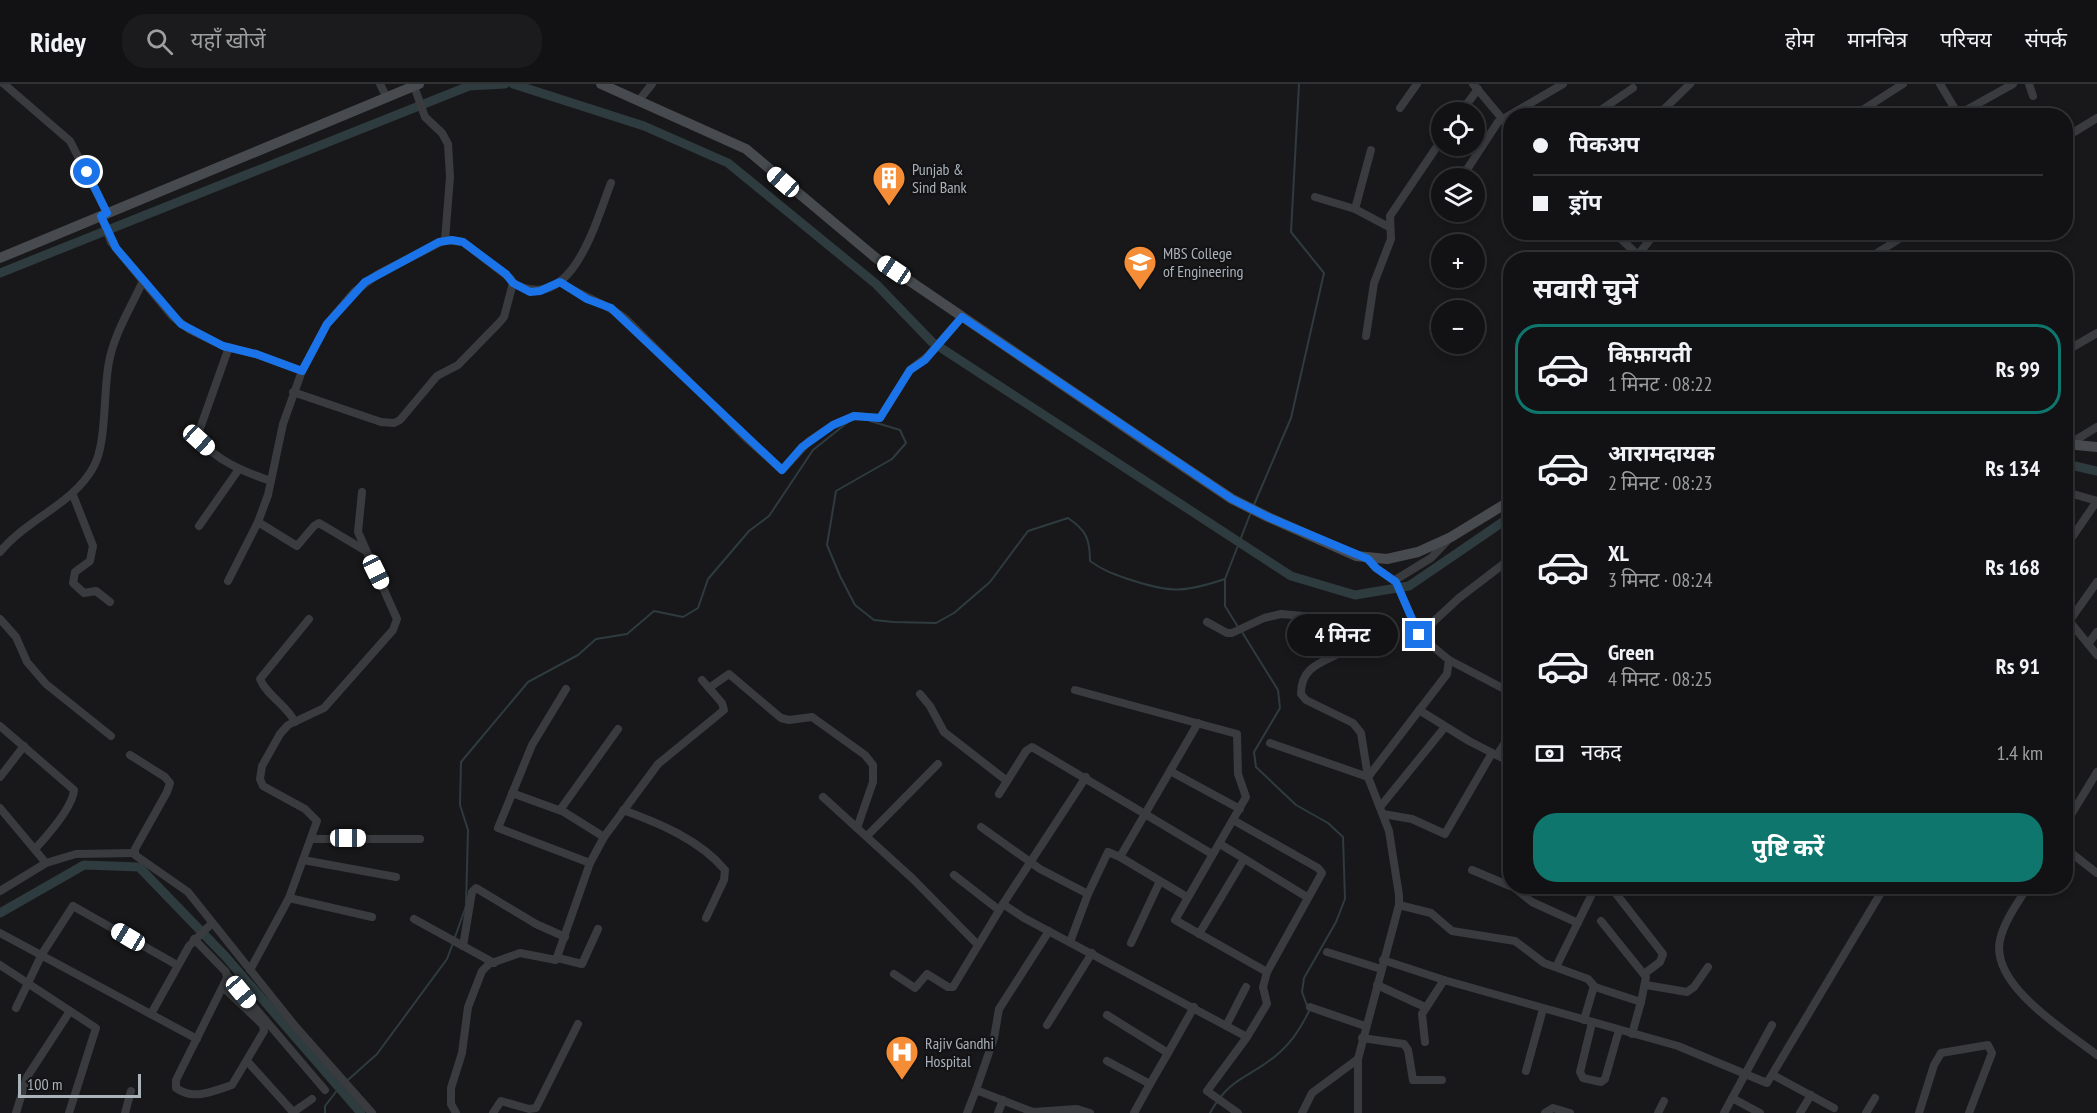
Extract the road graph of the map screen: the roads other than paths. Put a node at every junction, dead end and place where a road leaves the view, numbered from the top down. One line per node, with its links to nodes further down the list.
1 (4, 84): 35 (street)
2 (380, 84): 16 (street)
3 (601, 84): 17 (street)
4 (652, 84): 17 (street)
5 (1417, 84): 19 (street)
6 (1563, 84): 20 (street)
7 (1690, 84): 22 (street)
8 (1903, 84): 23 (street)
9 (1940, 84): 24 (street)
10 (2013, 84): 25 (street)
11 (2029, 84): 15 (street)
12 (1475, 86): 18 (street); 26 (street)
13 (416, 88): 16 (street); 37 (street)
14 (1633, 88): 21 (street)
15 (2033, 96)
16 (387, 98): 35 (street)
17 (640, 99): 46 (street)
18 (1466, 102)
19 (1400, 108)
20 (1520, 108)
21 (1604, 108)
22 (1665, 108)
23 (1866, 108)
24 (1955, 108)
25 (1970, 108)
26 (1502, 118): 31 (street)
27 (2097, 118): 28 (street)
28 (2073, 133)
29 (1371, 150): 34 (street)
30 (1431, 155): 36 (street)
31 (1468, 168)
32 (612, 183): 44 (street)
33 (1315, 197): 34 (street)
34 (1355, 210): 36 (street)
35 (104, 217): 42 (street); 43 (street)
36 (1389, 227): 48 (street)
37 (446, 240): 45 (street); 51 (street)
38 (1621, 240): 40 (street)
39 (1897, 240): 41 (street)
40 (1632, 252)
41 (1879, 252)
42 (0, 258)
43 (143, 281): 49 (street); 61 (street)
44 (560, 282): 45 (street); 46 (street)
45 (513, 283): 52 (street)
46 (962, 317): 70 (street)
47 (2097, 333): 50 (street)
48 (1366, 336)
49 (229, 347): 51 (street); 57 (street)
50 (2073, 347)
51 (302, 371): 52 (street)
52 (293, 392): 58 (street)
53 (2097, 427): 54 (street)
54 (2073, 441)
55 (2073, 445): 56 (street)
56 (2097, 447)
57 (239, 469): 58 (street); 65 (street)
58 (271, 481): 64 (street)
59 (362, 492): 68 (street)
60 (2073, 494): 62 (street)
61 (73, 495): 69 (street); 75 (street)
62 (2097, 501): 66 (street)
63 (1503, 505): 67 (street)
64 (258, 522): 68 (street); 72 (street)
65 (199, 526)
66 (2073, 536)
67 (1451, 537): 70 (street); 73 (street)
68 (366, 551): 93 (street)
69 (0, 552)
70 (1368, 559): 73 (street)
71 (1503, 564): 82 (street)
72 (228, 581)
73 (1396, 582): 82 (street)
74 (2097, 582): 76 (street)
75 (110, 602)
76 (2073, 612)
77 (0, 618): 98 (street)
78 (309, 619): 93 (street)
79 (1207, 622): 110 (street)
80 (2073, 624): 83 (street)
81 (2097, 632): 83 (street)
82 (1419, 635): 85 (street)
83 (2088, 644): 84 (street)
84 (2097, 655)
85 (1449, 660): 88 (street); 92 (street)
86 (702, 680): 87 (street)
87 (709, 688): 118 (street); 124 (street)
88 (1503, 688)
89 (566, 689): 112 (street)
90 (1075, 690): 94 (street)
91 (920, 694): 111 (street)
92 (1419, 710): 96 (street); 110 (street)
93 (295, 722): 127 (street)
94 (1198, 723): 106 (street); 116 (street)
95 (0, 726): 101 (street)
96 (1444, 727): 102 (street); 119 (street)
97 (618, 729): 117 (street)
98 (111, 736)
99 (1270, 742): 110 (street)
100 (1503, 744): 102 (street)
101 (24, 746): 108 (street); 130 (street)
102 (1495, 754): 104 (street); 119 (street)
103 (130, 755): 131 (street)
104 (1503, 758)
105 (938, 764): 125 (street)
106 (1170, 771): 116 (street); 121 (street)
107 (2097, 772): 120 (street)
108 (0, 777)
109 (1086, 777): 111 (street); 121 (street); 139 (street)
110 (1368, 777): 119 (street)
111 (1007, 781): 113 (street)
112 (512, 793): 117 (street); 138 (street)
113 (999, 794)
114 (823, 797): 124 (street)
115 (0, 808): 130 (street)
116 (1240, 809): 122 (street)
117 (560, 810): 126 (street)
118 (623, 810): 126 (street); 160 (street)
119 (1382, 811): 157 (street)
120 (2073, 811)
121 (1145, 814): 132 (street); 134 (street)
122 (1233, 820): 129 (street); 155 (street)
123 (981, 827): 139 (street)
124 (857, 828): 125 (street)
125 (867, 836): 174 (street)
126 (604, 837): 138 (street)
127 (312, 839): 128 (street); 136 (street)
128 (420, 839)
129 (1220, 844): 132 (street); 135 (street)
130 (35, 849): 137 (street)
131 (134, 852): 137 (street); 164 (street)
132 (1212, 854): 154 (street)
133 (2073, 854): 141 (street)
134 (1120, 857): 145 (street); 148 (street)
135 (1244, 859): 155 (street); 168 (street)
136 (303, 860): 143 (street); 156 (street)
137 (46, 863): 147 (street)
138 (590, 863): 170 (street)
139 (1031, 864): 148 (street); 158 (street)
140 (1472, 870): 146 (street)
141 (2097, 873)
142 (954, 876): 158 (street)
143 (396, 877)
144 (0, 878): 147 (street)
145 (1160, 881): 154 (street); 172 (street)
146 (1503, 883)
147 (3, 888)
148 (1088, 894): 171 (street)
149 (1522, 894): 163 (street)
150 (1616, 894): 189 (street)
151 (1880, 894): 227 (street)
152 (2023, 894): 221 (street)
153 (1591, 896): 163 (street)
154 (1187, 897): 168 (street)
155 (1307, 897): 187 (street)
156 (290, 898): 159 (street); 186 (street)
157 (1399, 905): 179 (street); 183 (street)
158 (1001, 907): 166 (street); 174 (street)
159 (372, 917)
160 (706, 918)
161 (414, 919): 173 (street)
162 (1601, 921): 189 (street)
163 (1578, 923): 183 (street)
164 (210, 925): 169 (street); 186 (street)
165 (598, 929): 178 (street)
166 (1049, 931): 171 (street); 231 (street)
167 (0, 933): 176 (street)
168 (1199, 934): 187 (street)
169 (196, 937): 181 (street); 190 (street)
170 (565, 937): 173 (street); 178 (street)
171 (1070, 942): 177 (street)
172 (1131, 943)
173 (461, 945): 180 (street)
174 (978, 945): 188 (street)
175 (1327, 952): 185 (street)
176 (42, 954): 181 (street); 193 (street); 206 (street)
177 (1092, 954): 200 (street); 210 (street)
178 (558, 958): 180 (street)
179 (1383, 960): 185 (street); 192 (street)
180 (494, 963): 245 (street)
181 (177, 965): 206 (street)
182 (3, 967): 191 (street); 193 (street)
183 (1556, 967): 196 (street)
184 (1708, 967): 194 (street)
185 (1381, 969): 195 (street)
186 (250, 970): 244 (street)
187 (1267, 972): 216 (street)
188 (894, 974)
189 (1644, 974): 194 (street)
190 (227, 975): 197 (street); 230 (street)
191 (0, 978)
192 (1444, 980): 202 (street); 204 (street)
193 (28, 983): 203 (street); 205 (street)
194 (1646, 985): 199 (street)
195 (1377, 986): 202 (street); 213 (street)
196 (1594, 986): 199 (street); 208 (street)
197 (223, 987): 218 (street); 223 (street)
198 (1246, 987): 212 (street)
199 (1641, 1002): 215 (street)
200 (1194, 1007): 212 (street); 220 (street)
201 (1310, 1007): 213 (street)
202 (1425, 1007): 219 (street)
203 (16, 1008)
204 (1543, 1009): 208 (street); 225 (street)
205 (70, 1011): 241 (street); 242 (street)
206 (151, 1014): 218 (street)
207 (1107, 1016): 220 (street)
208 (1588, 1022): 214 (street); 214 (street)
209 (578, 1024): 246 (street)
210 (1047, 1025)
211 (1772, 1025): 226 (street)
212 (1226, 1026): 216 (street)
213 (1365, 1026): 217 (street)
214 (1619, 1030): 215 (street)
215 (1632, 1034): 226 (street)
216 (1247, 1037): 251 (street)
217 (1362, 1038): 222 (street); 228 (street)
218 (197, 1039): 223 (street)
219 (1425, 1042)
220 (1168, 1053): 229 (street)
221 (2097, 1055)
222 (1358, 1059): 252 (street); 253 (street)
223 (247, 1061): 240 (street)
224 (1107, 1061): 229 (street)
225 (1526, 1071)
226 (1744, 1074): 227 (street); 234 (street)
227 (1773, 1075): 233 (street)
228 (1442, 1080)
229 (1150, 1084): 250 (street)
230 (325, 1090)
231 (976, 1090): 237 (street); 247 (street)
232 (131, 1091): 243 (street)
233 (1811, 1095): 239 (street); 259 (street)
234 (1732, 1098): 257 (street); 258 (street)
235 (1875, 1098): 260 (street)
236 (312, 1099): 240 (street)
237 (1003, 1100): 248 (street); 249 (street)
238 (1664, 1101): 256 (street)
239 (1834, 1108)
240 (293, 1112)
241 (16, 1113)
242 (69, 1113)
243 (125, 1113)
244 (372, 1113)
245 (456, 1113)
246 (493, 1113)
247 (967, 1113)
248 (998, 1113)
249 (1090, 1113)
250 (1134, 1113)
251 (1238, 1113)
252 (1302, 1113)
253 (1358, 1113)
254 (1545, 1113): 255 (street)
255 (1570, 1113)
256 (1658, 1113)
257 (1724, 1113)
258 (1761, 1113)
259 (1800, 1113)
260 (1866, 1113)
261 (1919, 1113): 262 (street)
262 (1969, 1113)

